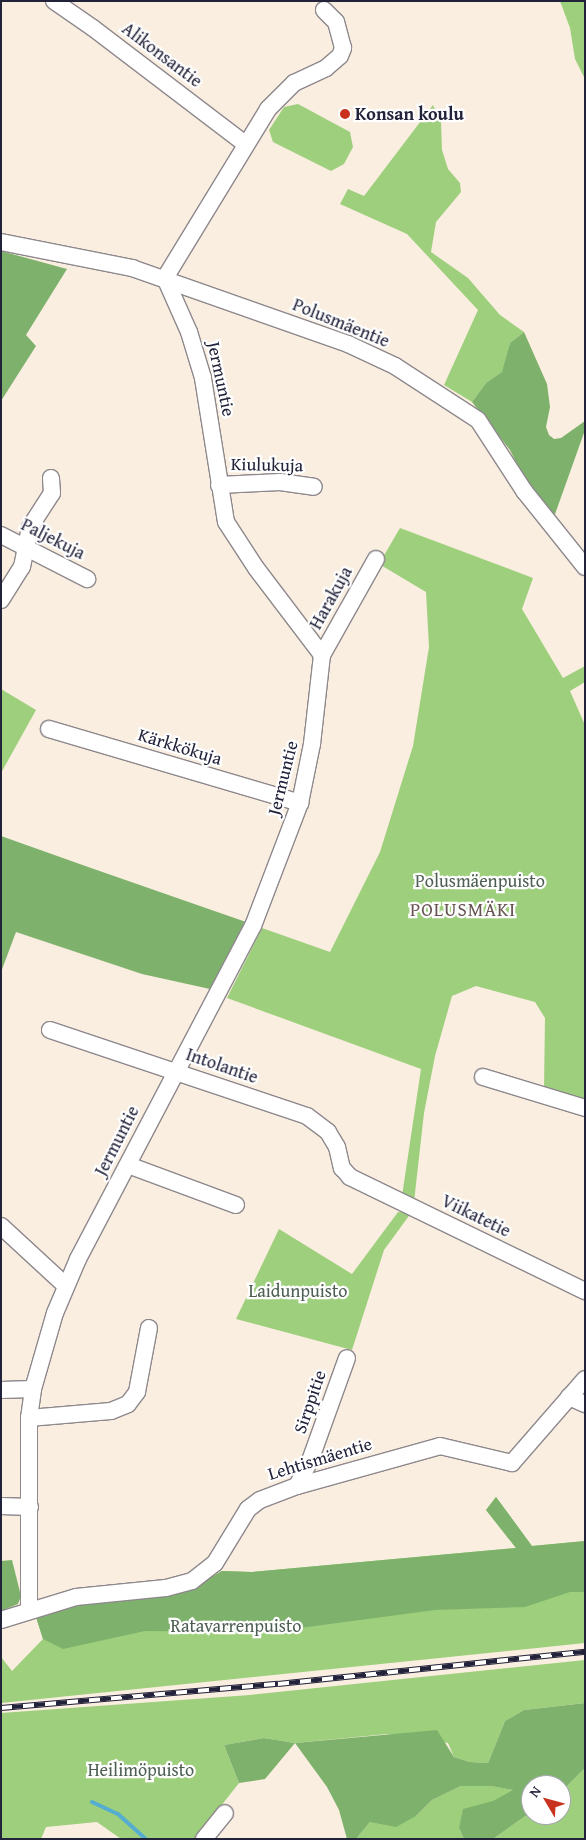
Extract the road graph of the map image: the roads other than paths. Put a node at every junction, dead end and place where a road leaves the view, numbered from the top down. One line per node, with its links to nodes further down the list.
1 (54, 1): 3 (street, Alikonsantie)
2 (324, 10): 3 (street)
3 (244, 144): 5 (street)
4 (1, 242): 5 (street, Polusmäentie)
5 (165, 278): 7 (street, Jermuntie); 12 (street, Polusmäentie)
6 (51, 478): 10 (street)
7 (219, 485): 8 (street, Kiulukuja); 15 (street, Jermuntie)
8 (314, 486)
9 (1, 535): 10 (street, Paljekuja)
10 (26, 547): 13 (street, Paljekuja); 14 (street)
11 (376, 559): 15 (street, Harakuja)
12 (585, 567)
13 (87, 579)
14 (1, 600)
15 (322, 655): 17 (street, Jermuntie)
16 (49, 729): 17 (street, Kärkkökuja)
17 (300, 803): 19 (street, Jermuntie)
18 (50, 1030): 19 (street, Intolantie)
19 (176, 1072): 22 (street, Jermuntie); 23 (street, Intolantie)
20 (483, 1077): 21 (street)
21 (585, 1108)
22 (128, 1165): 24 (street); 26 (street, Jermuntie)
23 (350, 1177): 27 (street, Viikatetie)
24 (236, 1205)
25 (1, 1226): 26 (street)
26 (65, 1285): 31 (street, Jermuntie)
27 (585, 1291)
28 (148, 1328): 35 (street)
29 (347, 1358): 36 (street, Sirppitie)
30 (585, 1378): 33 (street)
31 (33, 1389): 32 (street); 35 (street, Jermuntie)
32 (1, 1390)
33 (569, 1397): 34 (street); 36 (street, Lehtismäentie)
34 (585, 1404)
35 (29, 1418): 38 (street, Jermuntie)
36 (298, 1486): 39 (street, Lehtismäentie)
37 (1, 1506): 38 (street)
38 (30, 1507): 39 (street, Jermuntie)
39 (29, 1611): 40 (street, Lehtismäentie)
40 (1, 1620)
41 (224, 1813): 42 (street)
42 (204, 1839)

